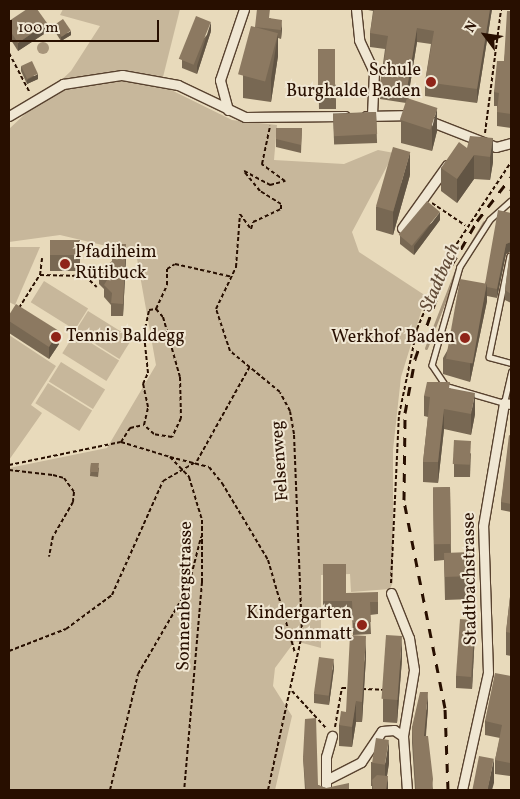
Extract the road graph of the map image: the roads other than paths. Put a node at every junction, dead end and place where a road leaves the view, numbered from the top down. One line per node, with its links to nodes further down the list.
1 (244, 9): 3 (street)
2 (356, 9): 4 (street)
3 (228, 110): 4 (street); 5 (street)
4 (372, 115): 6 (street)
5 (9, 116)
6 (511, 143)
7 (452, 159): 9 (street)
8 (511, 201): 13 (lane)
9 (402, 228)
10 (510, 255): 11 (lane)
11 (511, 362)
12 (511, 372): 13 (lane)
13 (507, 404): 20 (street, Stadtbachstrasse)
14 (391, 593): 16 (street)
15 (332, 736): 17 (street)
16 (403, 736): 17 (street); 19 (street)
17 (326, 780): 18 (street)
18 (326, 790)
19 (407, 790)
20 (462, 790)

